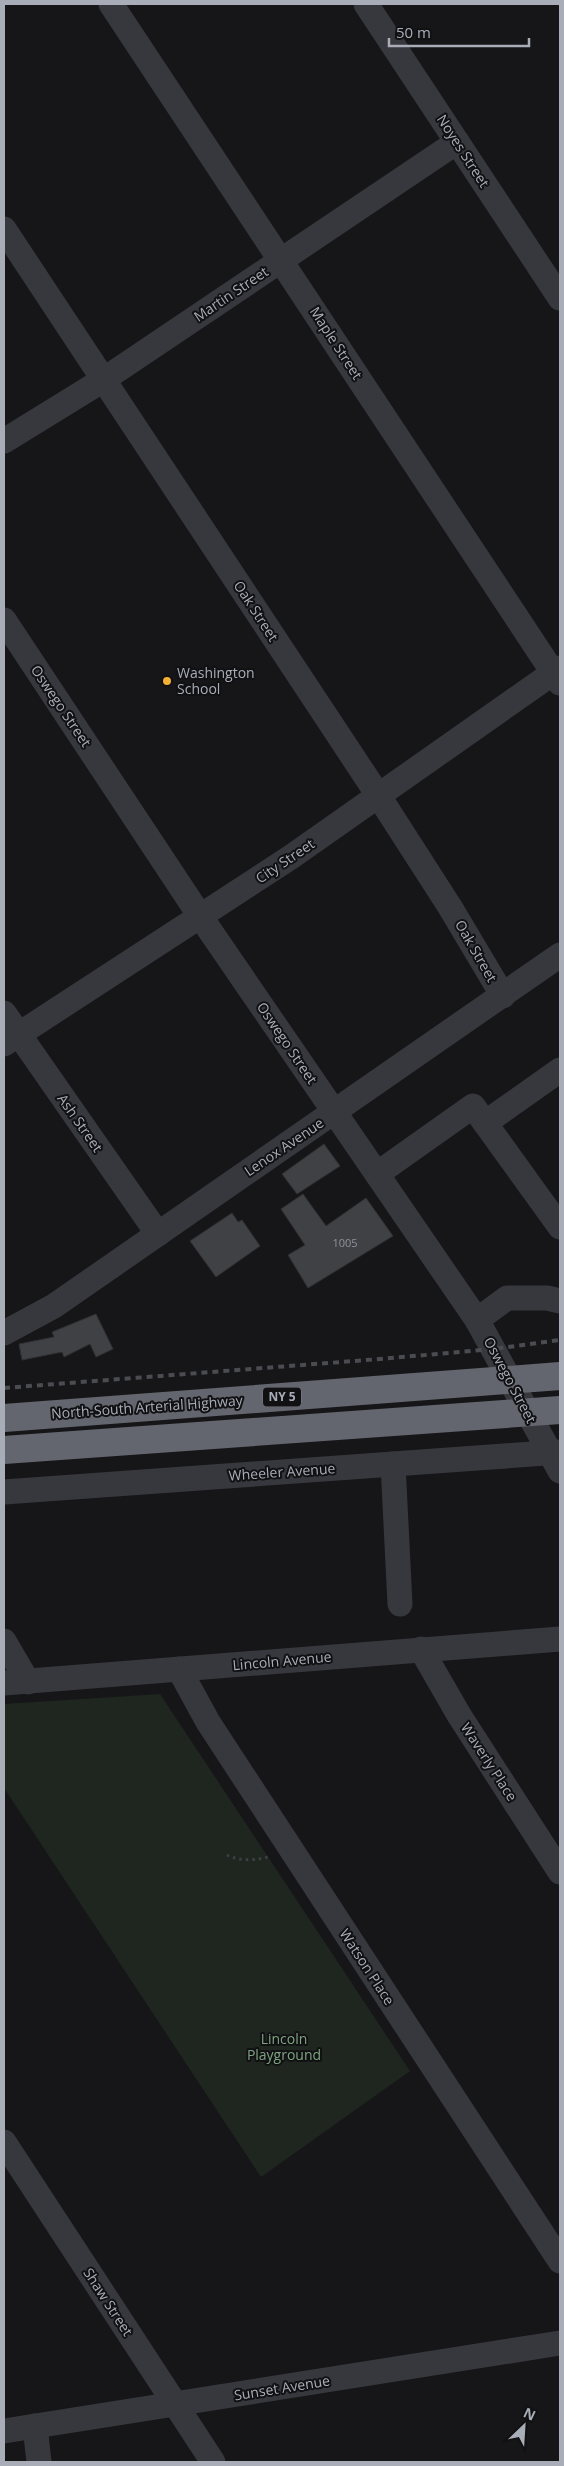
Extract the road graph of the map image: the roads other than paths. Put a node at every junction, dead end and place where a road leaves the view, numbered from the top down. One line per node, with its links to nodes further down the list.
1 (111, 4): 5 (street, Maple Street)
2 (366, 4): 3 (street, Noyes Street)
3 (457, 142): 5 (street, Martin Street); 6 (street, Noyes Street)
4 (4, 229): 7 (street, Oak Street)
5 (282, 260): 7 (street, Martin Street); 10 (street, Maple Street)
6 (560, 298)
7 (103, 380): 8 (street, Martin Street); 11 (street, Oak Street)
8 (4, 441)
9 (4, 620): 12 (street, Oswego Street)
10 (558, 675): 11 (street, City Street)
11 (378, 796): 12 (street, City Street); 14 (street, Oak Street)
12 (200, 916): 16 (street, City Street); 18 (street, Oswego Street)
13 (560, 955): 14 (street, Lenox Avenue)
14 (503, 996): 18 (street, Lenox Avenue)
15 (4, 1013): 16 (street, Ash Street)
16 (11, 1039): 22 (street, Ash Street)
17 (560, 1070): 19 (street)
18 (335, 1112): 20 (street, Oswego Street); 22 (street, Lenox Avenue)
19 (485, 1123): 20 (street); 21 (street)
20 (377, 1174): 24 (street, Oswego Street)
21 (560, 1227)
22 (158, 1234): 25 (street, Lenox Avenue)
23 (560, 1301): 24 (street)
24 (477, 1320): 27 (street, Oswego Street)
25 (4, 1333)
26 (560, 1376): 27 (highway, North-South Arterial Highway / NY 5)
27 (509, 1380): 29 (street, Oswego Street); 30 (highway, North-South Arterial Highway / NY 5)
28 (560, 1410): 29 (highway)
29 (526, 1412): 31 (highway); 32 (street, Oswego Street)
30 (4, 1418)
31 (4, 1450)
32 (557, 1458): 33 (street, Wheeler Avenue)
33 (393, 1464): 34 (street, Wheeler Avenue); 35 (street)
34 (4, 1492)
35 (400, 1604)
36 (560, 1639): 38 (street, Lincoln Avenue)
37 (4, 1641): 40 (street)
38 (421, 1649): 39 (street, Lincoln Avenue); 41 (street, Waverly Place)
39 (179, 1669): 40 (street, Lincoln Avenue); 43 (street, Watson Place)
40 (16, 1683)
41 (560, 1872)
42 (4, 2142): 45 (street, Shaw Street)
43 (560, 2261)
44 (560, 2343): 45 (street, Sunset Avenue)
45 (175, 2405): 46 (street, Sunset Avenue); 49 (street, Shaw Street)
46 (35, 2426): 47 (street, Sunset Avenue); 48 (street)
47 (4, 2431)
48 (39, 2462)
49 (213, 2462)

